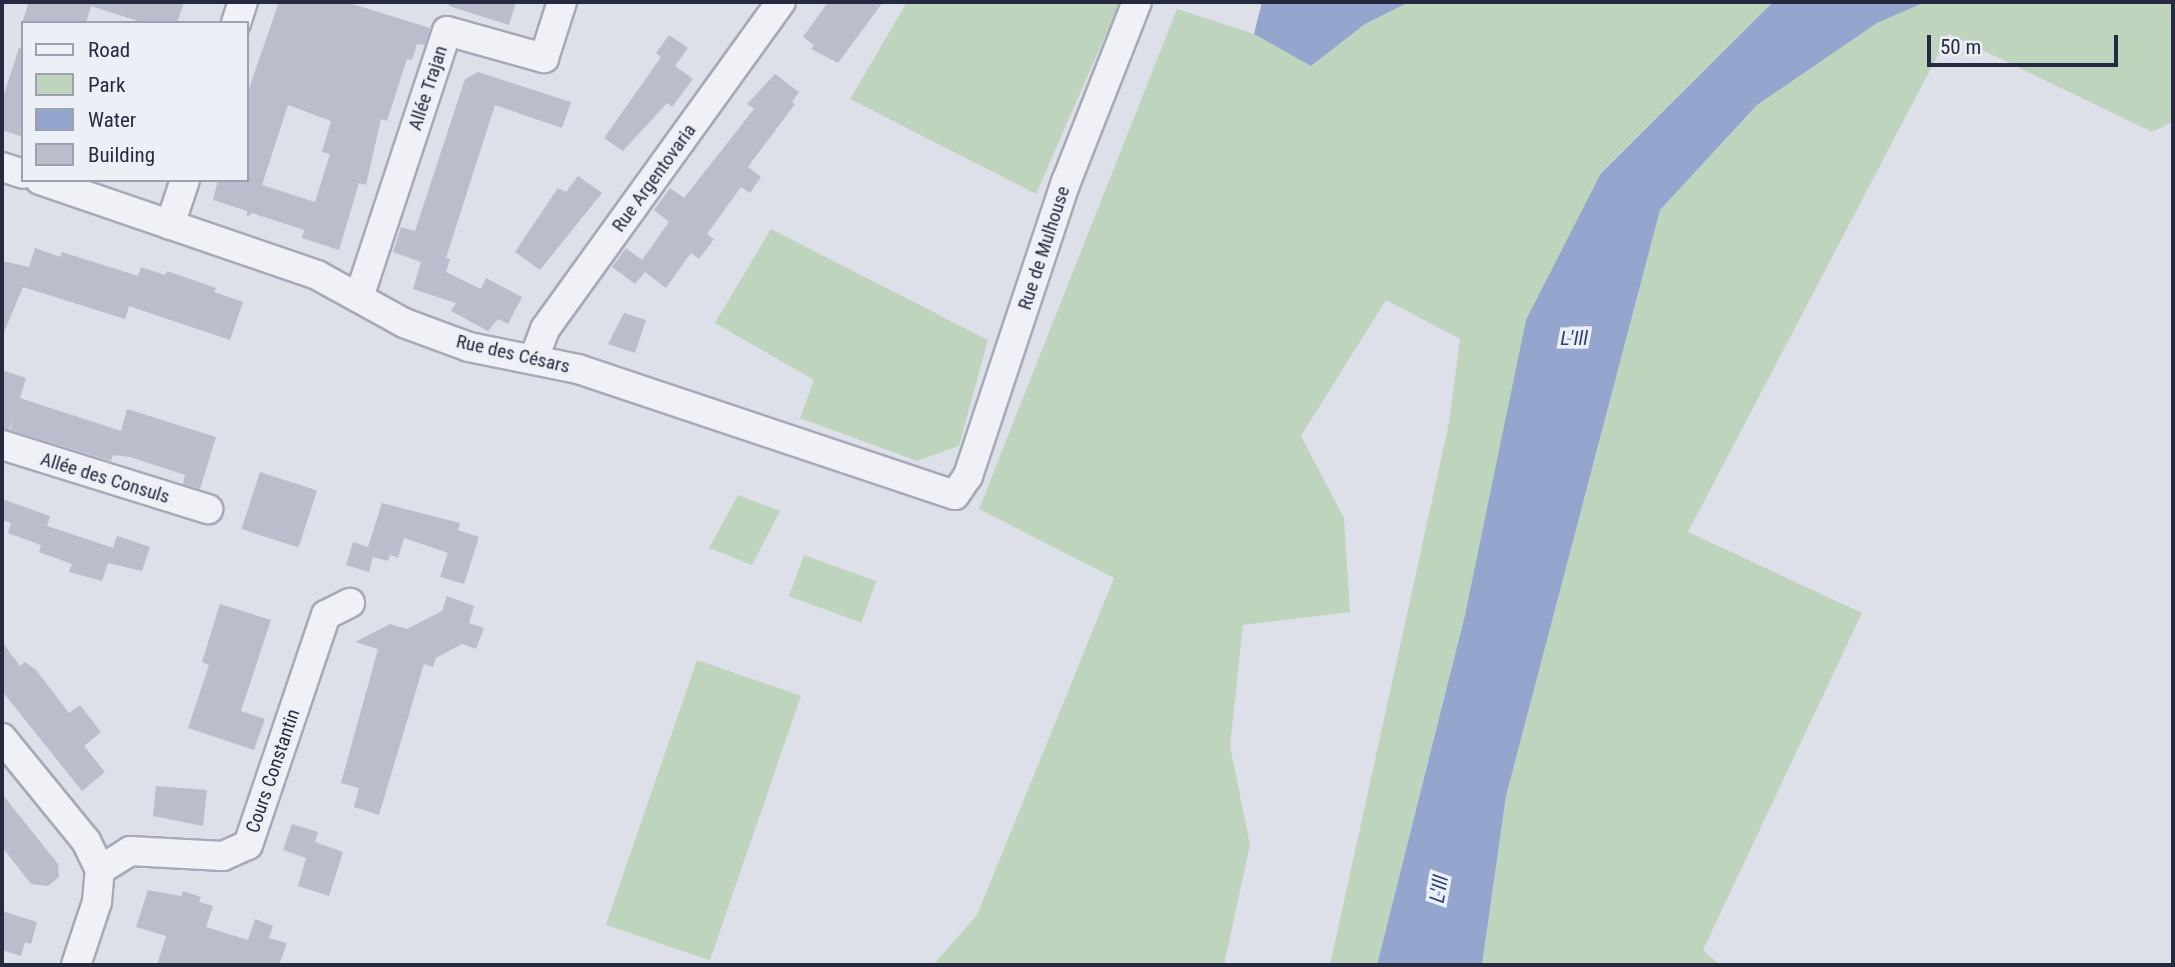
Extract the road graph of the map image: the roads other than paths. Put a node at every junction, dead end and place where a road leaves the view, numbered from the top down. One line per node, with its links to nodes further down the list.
1 (243, 2): 5 (street)
2 (562, 2): 11 (street, Allée Trajan)
3 (781, 2): 12 (street, Rue Argentovaria)
4 (1137, 2): 14 (street, Rue de Mulhouse)
5 (237, 21)
6 (2, 167): 7 (street)
7 (21, 173)
8 (46, 182): 10 (street, Rue des Césars)
9 (184, 182): 10 (street)
10 (170, 225): 11 (street, Rue des Césars)
11 (359, 297): 12 (street, Rue des Césars)
12 (534, 358): 14 (street, Rue des Césars)
13 (2, 445): 15 (street, Allée des Consuls)
14 (955, 495)
15 (208, 509)
16 (351, 603): 18 (street, Cours Constantin)
17 (2, 738): 18 (street)
18 (100, 870): 19 (street)
19 (76, 965)

